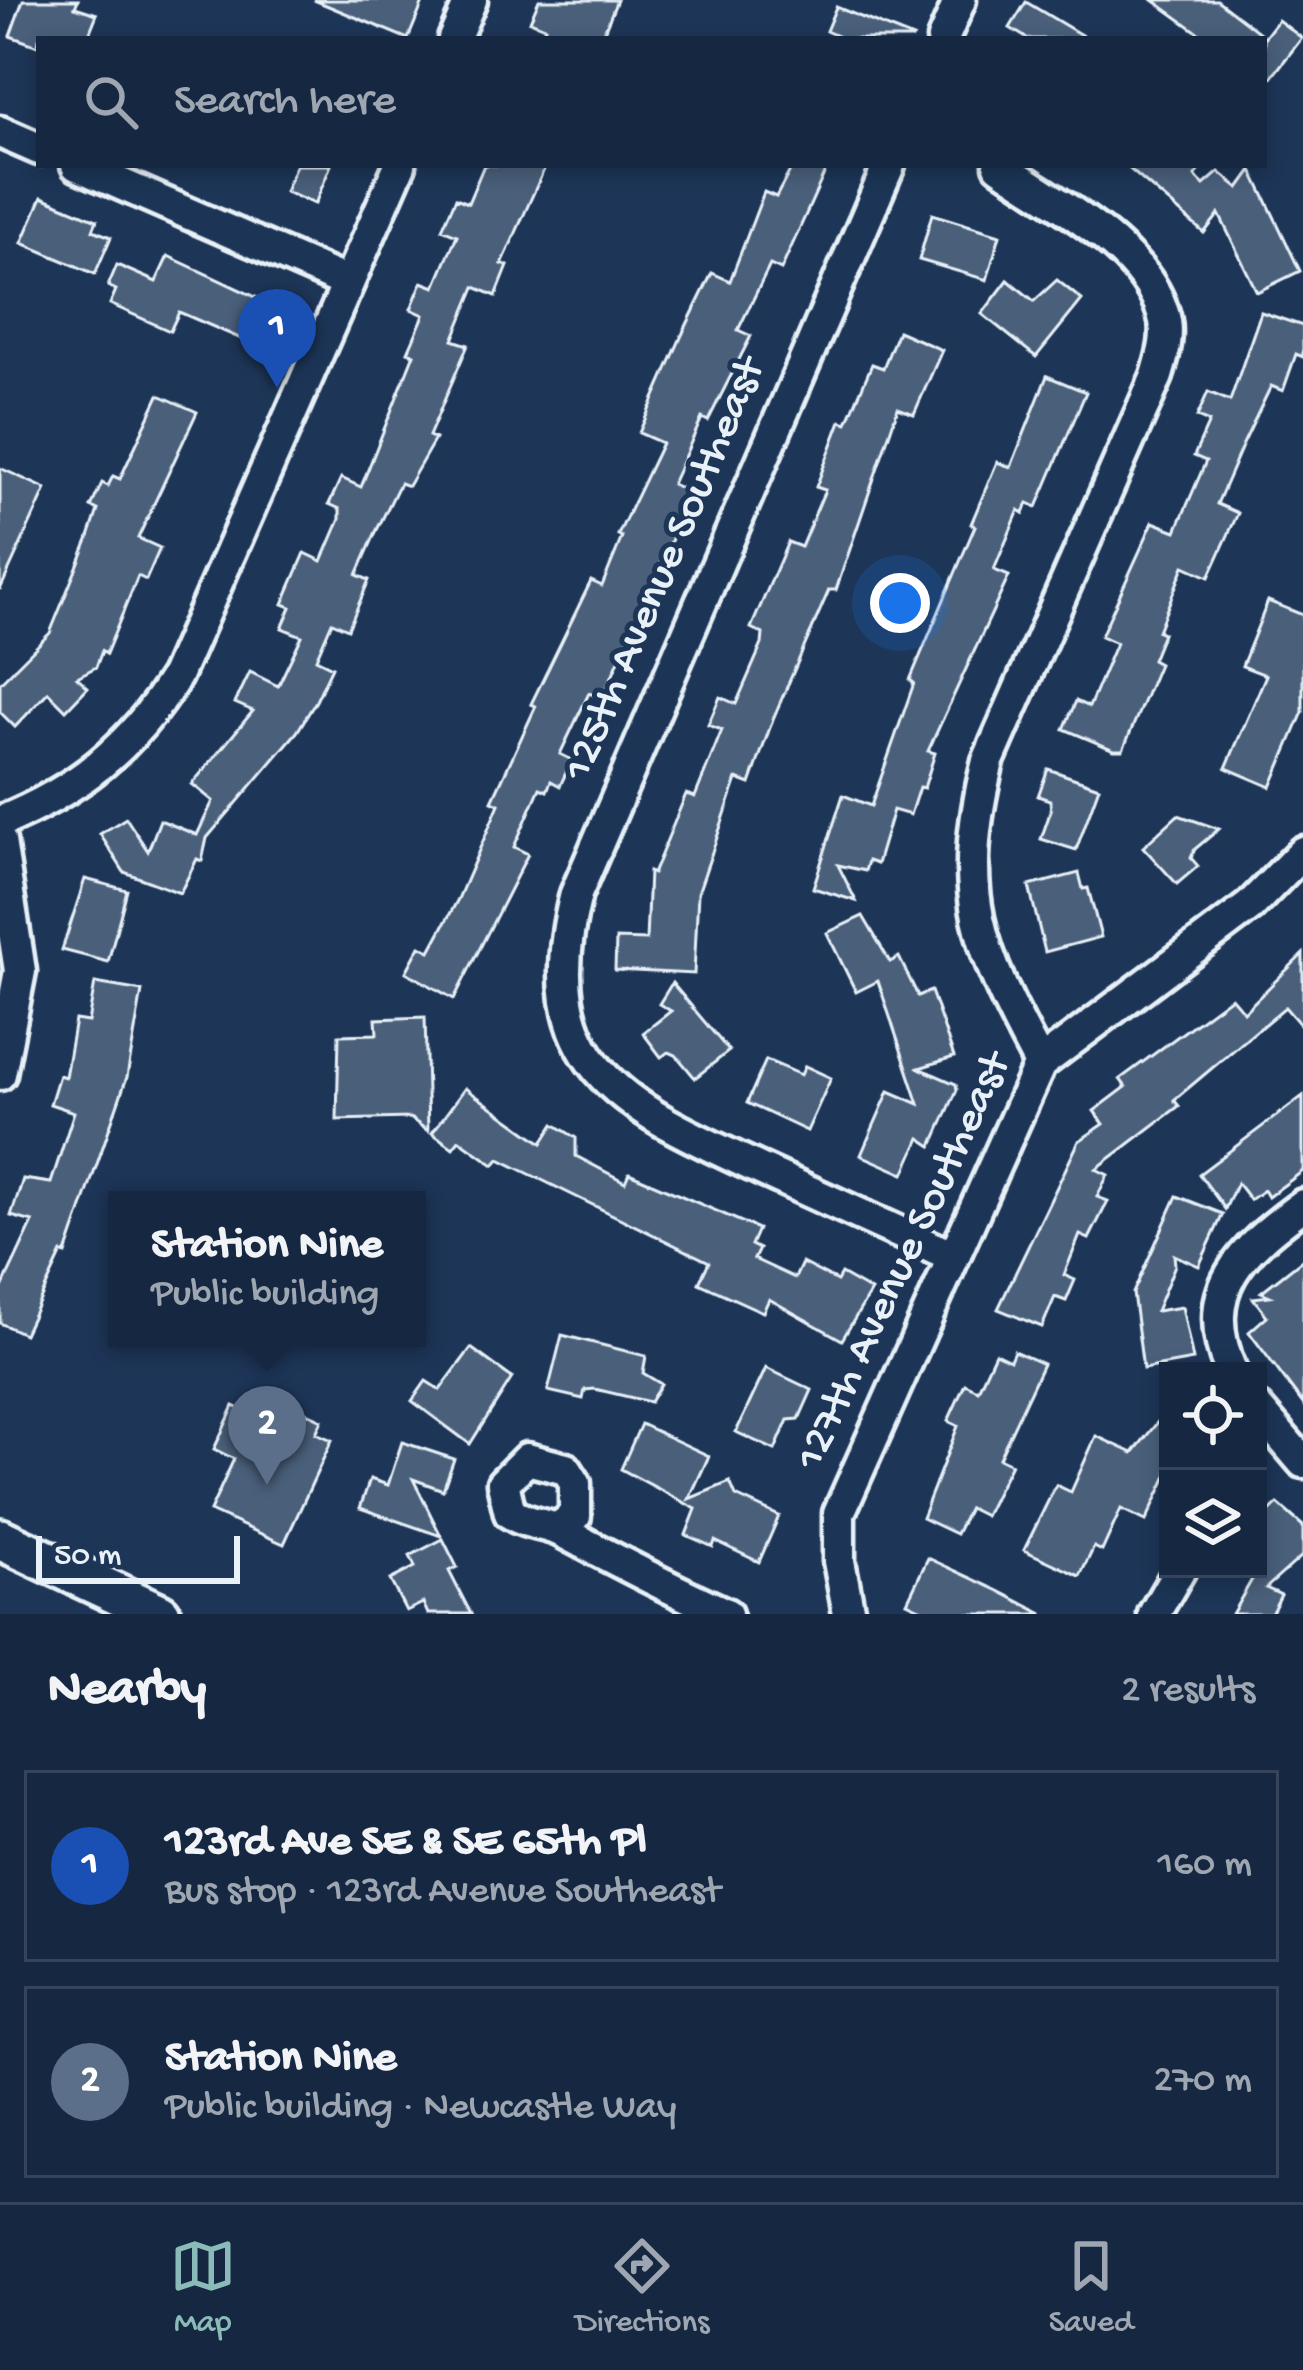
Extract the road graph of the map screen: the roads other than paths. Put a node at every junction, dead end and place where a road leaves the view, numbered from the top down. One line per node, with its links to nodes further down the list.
1 (471, 0): 3 (street)
2 (960, 0): 4 (street)
3 (455, 36)
4 (944, 36)
5 (0, 132): 6 (street)
6 (36, 147)
7 (84, 168): 11 (street)
8 (399, 168): 11 (street)
9 (888, 168): 18 (street, 125th Avenue Southeast)
10 (1004, 168): 15 (street)
11 (349, 283): 12 (street)
12 (0, 822)
13 (0, 841): 16 (street)
14 (1303, 853): 15 (street, 127th Avenue Southeast)
15 (1040, 1064): 18 (street, 127th Avenue Southeast)
16 (0, 1074)
17 (1303, 1205): 19 (street)
18 (953, 1257): 29 (street, 127th Avenue Southeast)
19 (1227, 1362)
20 (1267, 1421): 21 (street)
21 (1279, 1438): 22 (street); 23 (street)
22 (1267, 1452)
23 (1303, 1462)
24 (557, 1529): 28 (street)
25 (0, 1539): 27 (main road)
26 (1175, 1578): 30 (street)
27 (160, 1614)
28 (726, 1614)
29 (849, 1614)
30 (1154, 1614)

